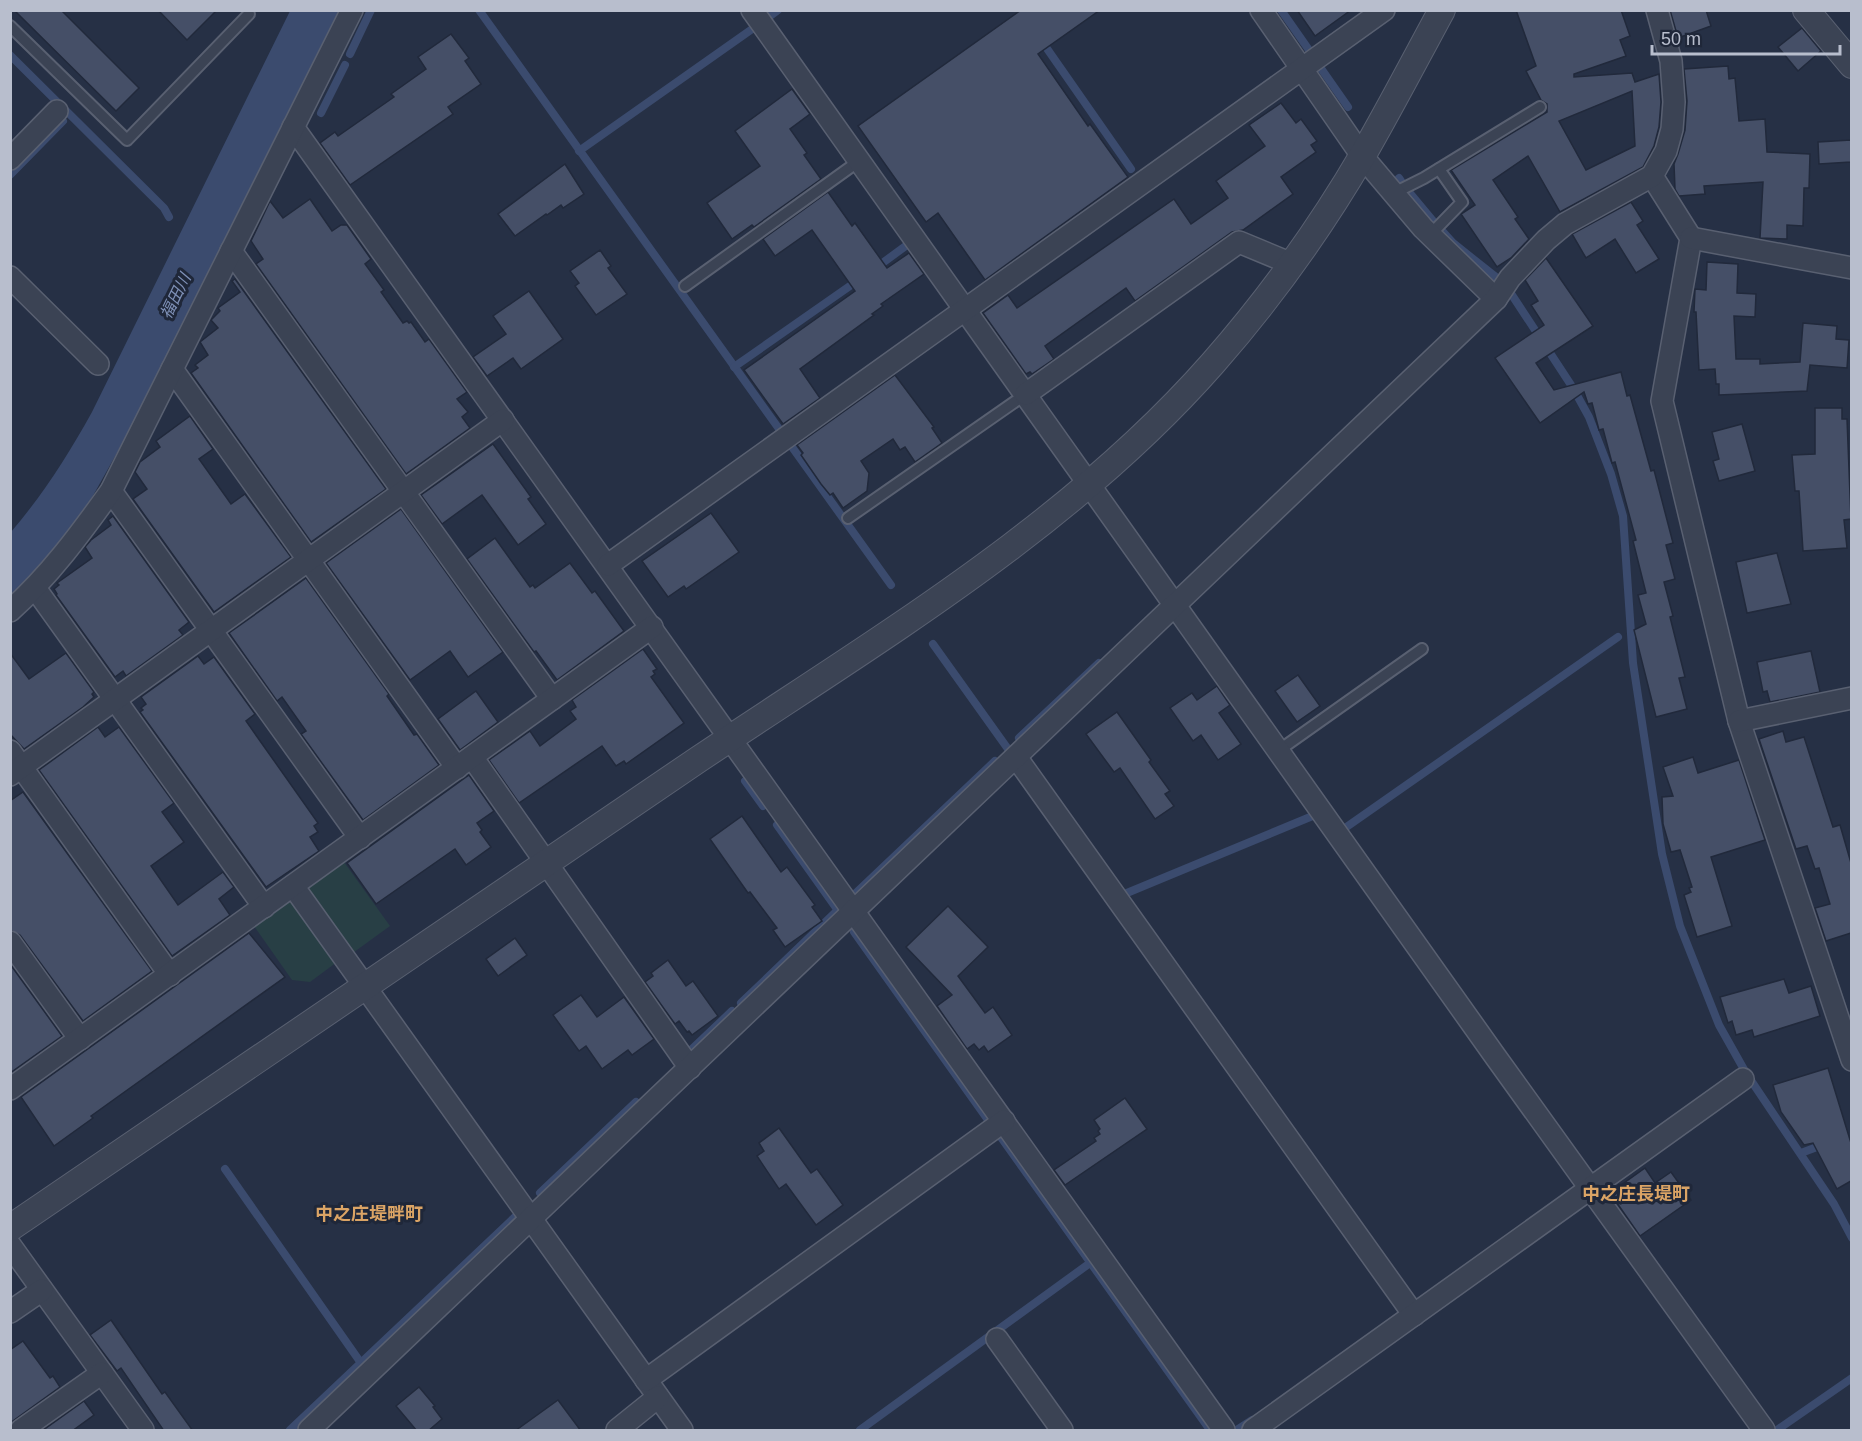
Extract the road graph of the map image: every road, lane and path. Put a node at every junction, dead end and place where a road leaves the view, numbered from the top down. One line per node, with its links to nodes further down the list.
1 (352, 10): 14 (street)
2 (752, 10): 17 (street)
3 (1261, 10): 11 (street)
4 (1384, 10): 11 (street)
5 (1443, 10): 15 (street)
6 (1657, 10): 19 (street)
7 (1806, 10): 10 (street)
8 (249, 14): 9 (lane)
9 (10, 26)
10 (1851, 64)
11 (1302, 70): 15 (street); 29 (street)
12 (1540, 107): 18 (lane)
13 (57, 111): 16 (street)
14 (293, 127): 23 (street); 33 (street)
15 (1362, 156): 20 (street); 24 (street)
16 (10, 159)
17 (860, 161): 27 (lane); 29 (street)
18 (1439, 169): 20 (lane); 21 (lane)
19 (1652, 176): 22 (street); 28 (street)
20 (1394, 193): 21 (street)
21 (1430, 235): 28 (street)
22 (1691, 238): 25 (street); 49 (street)
23 (231, 251): 31 (street); 36 (street)
24 (1292, 264): 32 (street); 34 (street)
25 (1851, 268)
26 (10, 277): 30 (street)
27 (685, 286)
28 (1496, 299): 41 (street)
29 (966, 310): 32 (street); 39 (street)
30 (98, 364)
31 (172, 369): 35 (street); 38 (street)
32 (1026, 394): 34 (street); 37 (lane)
33 (503, 420): 36 (street); 39 (street)
34 (1090, 484): 41 (street); 50 (street)
35 (111, 491): 40 (street); 44 (street)
36 (404, 492): 38 (street); 47 (street)
37 (848, 518)
38 (309, 560): 44 (street); 53 (street)
39 (608, 566): 43 (street)
40 (36, 588): 42 (street); 48 (street)
41 (1175, 604): 51 (street); 52 (street)
42 (10, 611)
43 (652, 627): 47 (street); 50 (street)
44 (212, 630): 48 (street); 55 (street)
45 (1422, 649): 51 (lane)
46 (1851, 698): 49 (street)
47 (552, 699): 53 (street)
48 (116, 700): 54 (street); 58 (street)
49 (1739, 721): 64 (street)
50 (731, 738): 56 (street); 59 (street)
51 (1278, 751): 69 (street)
52 (1016, 757): 59 (street); 75 (street)
53 (465, 763): 55 (street); 56 (street)
54 (14, 764): 61 (street)
55 (360, 837): 57 (street)
56 (545, 863): 62 (street); 65 (street)
57 (293, 886): 58 (street); 62 (street)
58 (264, 907): 61 (street)
59 (855, 912): 65 (street); 68 (street)
60 (10, 942): 63 (street)
61 (170, 975): 63 (street)
62 (364, 985): 70 (street); 71 (street)
63 (80, 1039): 67 (street)
64 (1851, 1060)
65 (690, 1068): 70 (street)
66 (1743, 1079): 69 (street)
67 (10, 1089)
68 (1004, 1121): 78 (street); 85 (street)
69 (1590, 1189): 75 (street); 87 (street)
70 (531, 1219): 78 (street); 81 (street)
71 (10, 1228)
72 (10, 1245): 73 (street)
73 (42, 1290): 74 (street); 77 (street)
74 (10, 1312)
75 (1414, 1315): 86 (street)
76 (997, 1338): 84 (street)
77 (102, 1373): 79 (street); 80 (street)
78 (652, 1389): 82 (street); 83 (street)
79 (21, 1431)
80 (143, 1431)
81 (309, 1431)
82 (617, 1431)
83 (682, 1431)
84 (1062, 1431)
85 (1224, 1431)
86 (1253, 1431)
87 (1764, 1431)

